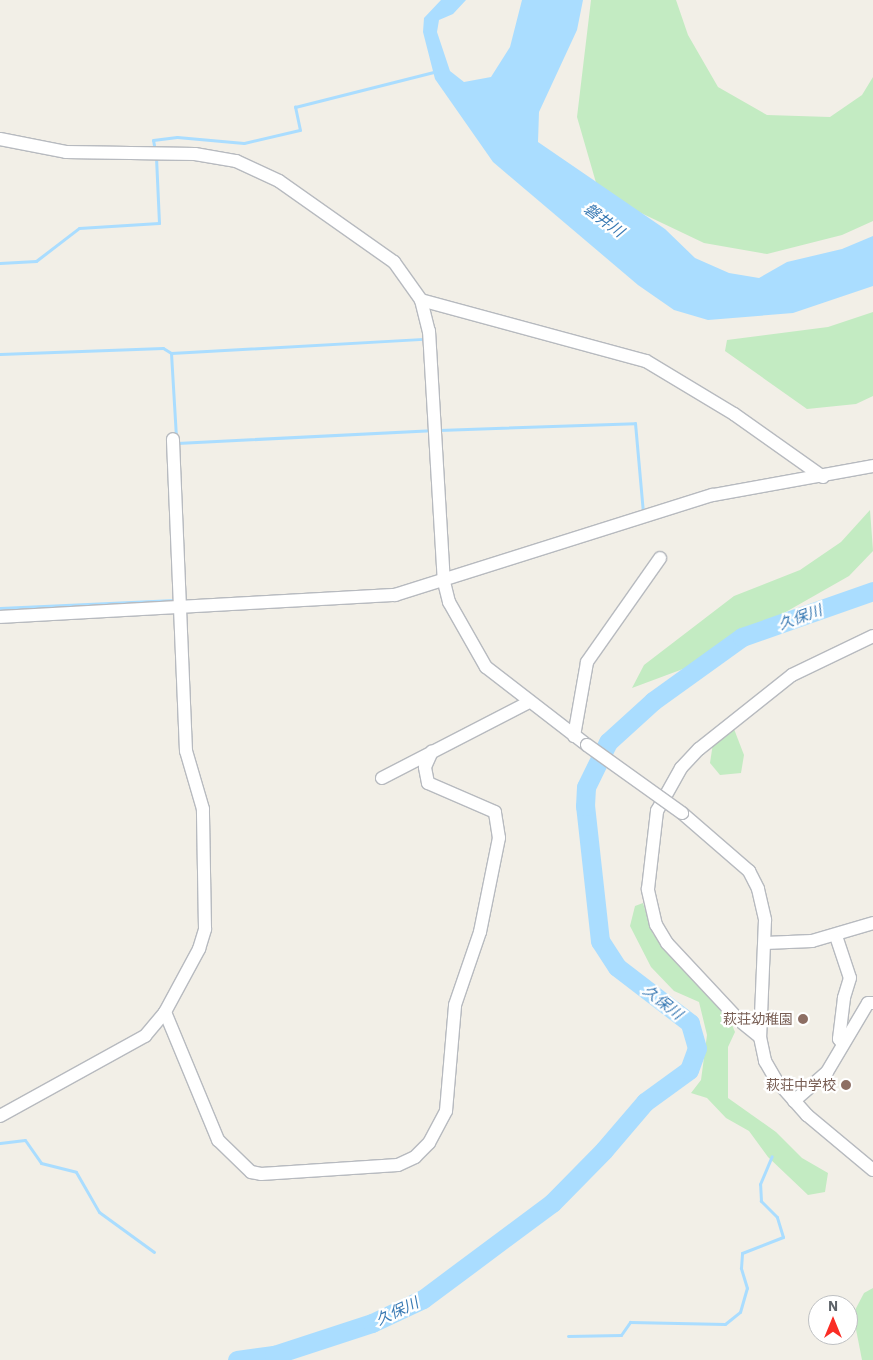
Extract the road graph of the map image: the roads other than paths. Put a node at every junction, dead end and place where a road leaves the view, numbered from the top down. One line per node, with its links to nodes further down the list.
1 (0, 139): 2 (street)
2 (421, 300): 5 (street); 7 (street)
3 (173, 439): 8 (street)
4 (873, 466): 5 (street)
5 (822, 477): 7 (street)
6 (660, 558): 12 (street)
7 (444, 582): 8 (street); 11 (street)
8 (181, 607): 9 (street); 19 (street)
9 (0, 617)
10 (873, 636): 20 (street)
11 (528, 703): 12 (street); 13 (street)
12 (574, 736): 17 (street, bridge)
13 (432, 752): 14 (street); 19 (street)
14 (382, 778)
15 (873, 923): 16 (street)
16 (836, 936): 17 (street); 21 (street)
17 (766, 943): 20 (street)
18 (873, 1003): 21 (street)
19 (165, 1012): 23 (street)
20 (760, 1036): 22 (street)
21 (842, 1043): 22 (street)
22 (794, 1102): 24 (street)
23 (0, 1116)
24 (873, 1170)

